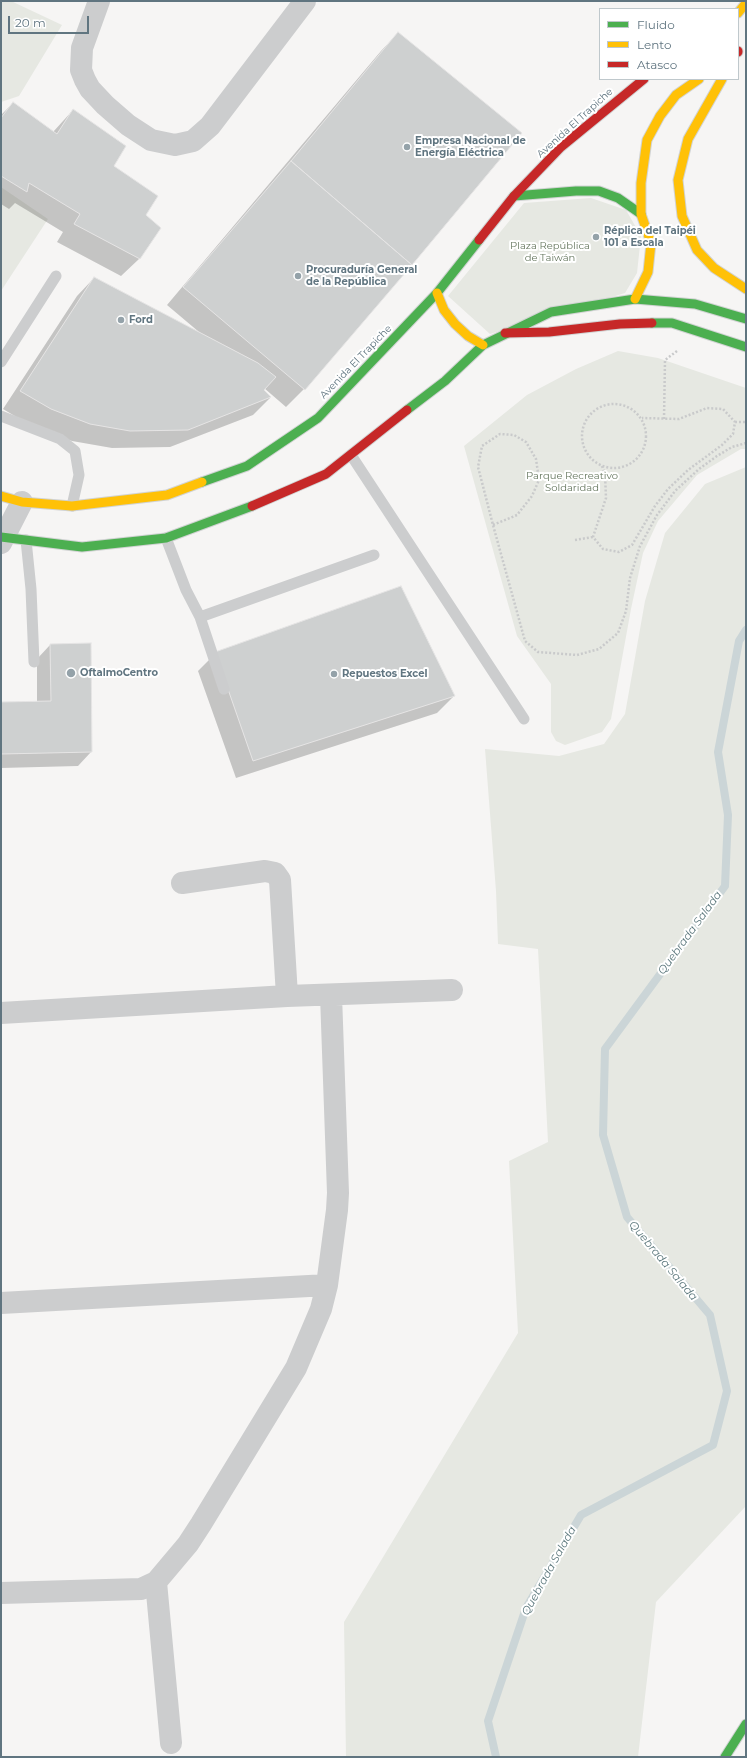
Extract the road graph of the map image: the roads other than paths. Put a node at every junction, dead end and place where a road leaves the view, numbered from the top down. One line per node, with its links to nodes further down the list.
1 (99, 1): 2 (street)
2 (305, 1)
3 (746, 3): 4 (main road)
4 (739, 12)
5 (643, 80): 8 (main road, Avenida El Trapiche)
6 (698, 80): 9 (main road)
7 (721, 80): 11 (main road)
8 (514, 196): 9 (main road); 12 (main road, Avenida El Trapiche)
9 (641, 214): 13 (main road)
10 (56, 276): 18 (lane)
11 (746, 289)
12 (437, 294): 16 (main road); 23 (main road, Avenida El Trapiche)
13 (635, 299): 14 (main road); 15 (main road)
14 (746, 319)
15 (505, 333): 16 (main road); 17 (main road)
16 (483, 345): 20 (main road)
17 (746, 347)
18 (1, 362)
19 (1, 416): 23 (lane)
20 (351, 455): 24 (main road); 31 (lane)
21 (1, 496): 22 (main road, Avenida El Trapiche)
22 (22, 502): 23 (main road, Avenida El Trapiche); 25 (street)
23 (72, 506)
24 (166, 538): 26 (main road); 28 (lane)
25 (2, 539): 26 (main road)
26 (26, 540): 29 (lane)
27 (374, 556): 28 (lane)
28 (200, 617): 30 (lane)
29 (34, 662)
30 (224, 689)
31 (524, 719)
32 (182, 883): 35 (street)
33 (452, 990): 34 (street)
34 (330, 995): 35 (street); 37 (street)
35 (287, 996): 36 (street)
36 (1, 1013)
37 (327, 1285): 38 (street); 39 (street)
38 (1, 1303)
39 (156, 1582): 40 (street); 42 (street)
40 (1, 1593)
41 (746, 1724): 43 (main road)
42 (171, 1743)
43 (725, 1757)

